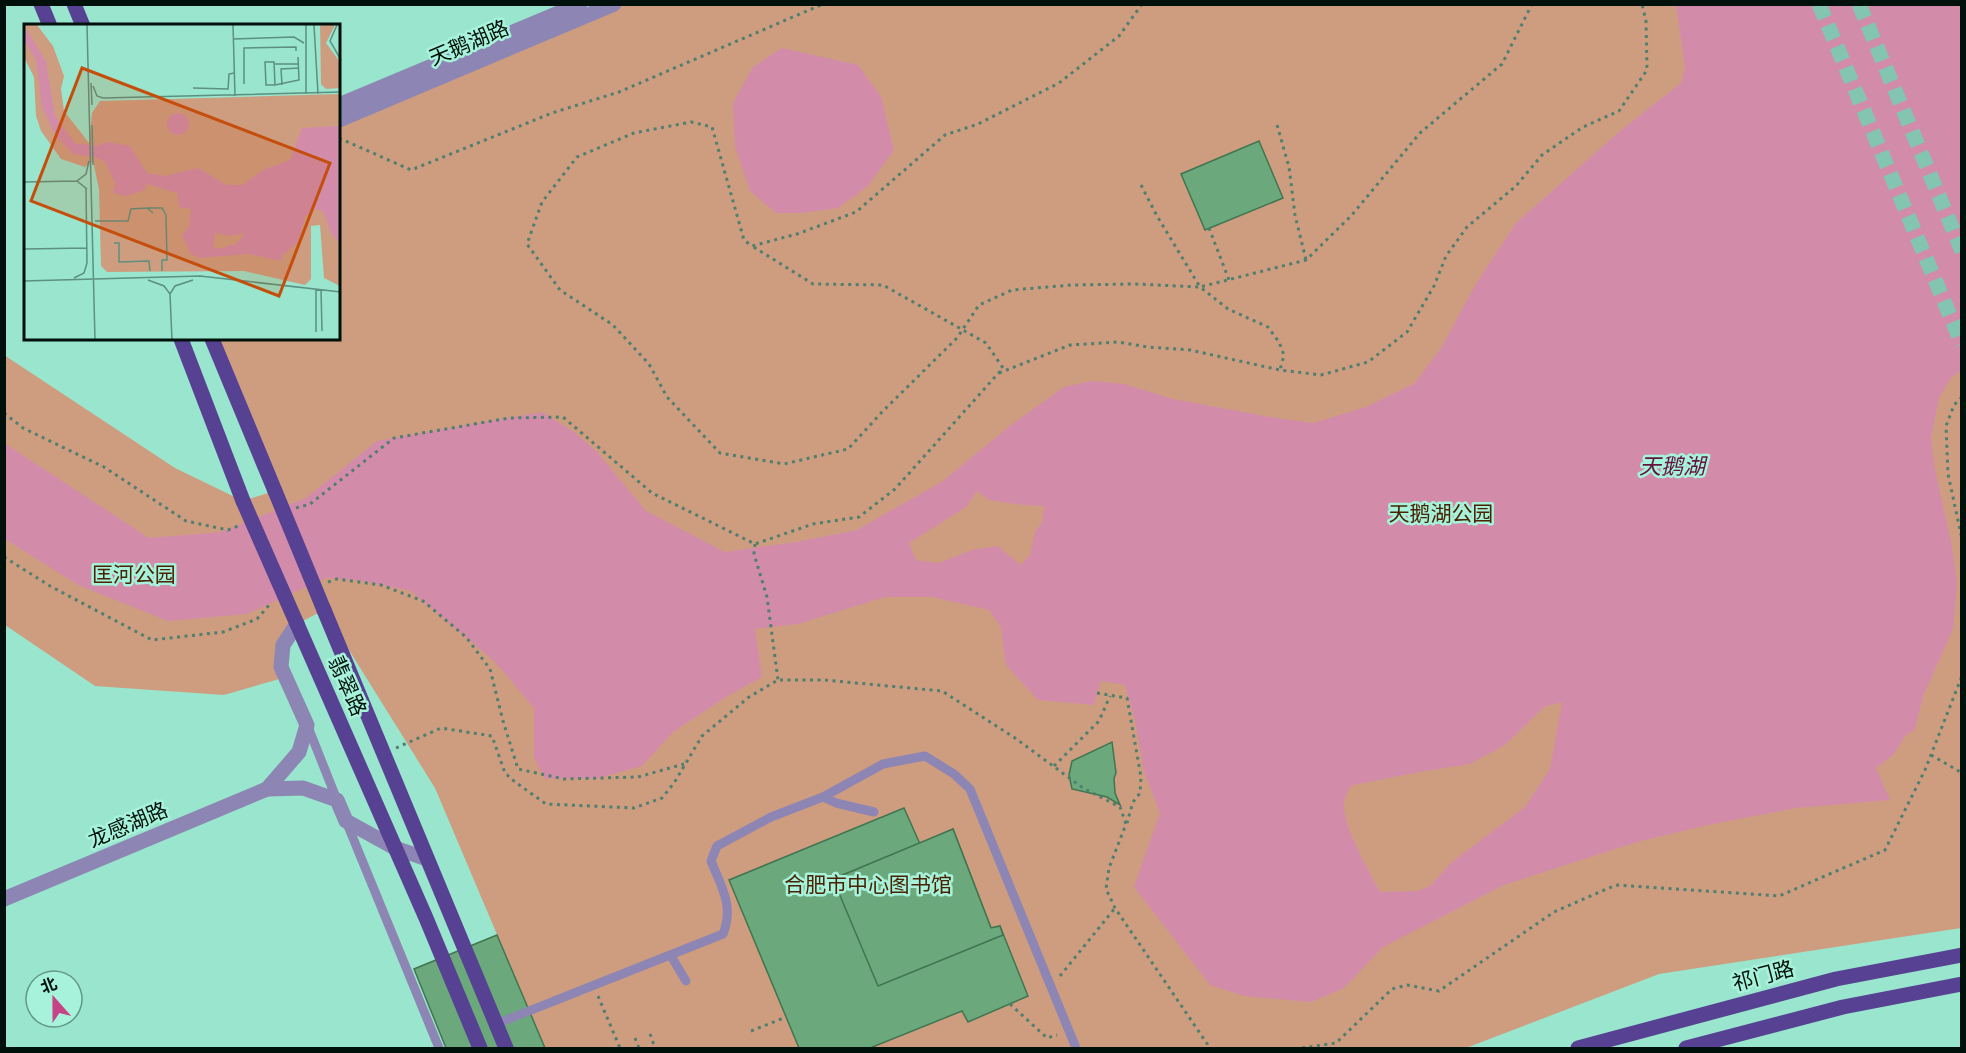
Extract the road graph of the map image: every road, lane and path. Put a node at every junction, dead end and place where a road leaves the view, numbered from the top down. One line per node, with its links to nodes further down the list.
1 (41, 4): 9 (main road)
2 (74, 4): 10 (main road)
3 (580, 4): 11 (street, 天鹅湖路)
4 (614, 4): 12 (street, 天鹅湖路)
5 (823, 4): 14 (path)
6 (1142, 4): 17 (path)
7 (1532, 4): 18 (path)
8 (1642, 4): 24 (path)
9 (49, 24)
10 (81, 24)
11 (340, 105)
12 (340, 120)
13 (1277, 125): 18 (path)
14 (340, 138)
15 (1141, 185): 20 (path)
16 (1209, 228): 19 (path)
17 (752, 246): 21 (path); 21 (path)
18 (1306, 260): 19 (path)
19 (1229, 280): 20 (path)
20 (1200, 287): 21 (path); 24 (path)
21 (963, 329): 25 (path)
22 (181, 340): 32 (main road, 翡翠路, bridge)
23 (212, 340): 38 (main road, 翡翠路, bridge)
24 (1280, 370): 25 (path)
25 (998, 374): 31 (path)
26 (1962, 397): 30 (path)
27 (4, 413): 29 (path)
28 (290, 510): 31 (path)
29 (238, 526)
30 (1962, 539)
31 (755, 544): 34 (path)
32 (297, 624): 37 (street); 48 (main road, 翡翠路)
33 (1962, 676): 39 (path)
34 (778, 680): 38 (path); 40 (path)
35 (1097, 693): 36 (path)
36 (1110, 696): 40 (path); 47 (path)
37 (307, 725): 42 (street); 44 (lane)
38 (384, 753): 49 (main road, 翡翠路)
39 (1931, 755): 41 (path); 73 (path)
40 (1053, 766): 47 (path)
41 (1962, 773)
42 (267, 789): 44 (street); 50 (street, 龙感湖路)
43 (823, 797): 45 (lane); 53 (lane); 57 (lane)
44 (337, 800): 46 (street)
45 (874, 812)
46 (346, 821): 48 (street); 65 (lane)
47 (1126, 824): 51 (path)
48 (395, 848): 49 (street); 66 (main road, 翡翠路)
49 (428, 859): 60 (main road, 翡翠路)
50 (4, 899)
51 (1115, 908): 57 (path); 72 (path)
52 (1962, 955): 74 (main road, 祁门路)
53 (670, 956): 54 (lane); 56 (lane)
54 (686, 981)
55 (1962, 984): 75 (main road)
56 (594, 986): 60 (lane); 68 (path)
57 (1051, 987): 71 (lane)
58 (1010, 1004): 64 (path)
59 (786, 1017): 61 (path)
60 (496, 1024): 67 (main road, 翡翠路)
61 (751, 1031)
62 (650, 1034): 70 (path)
63 (635, 1038): 69 (path)
64 (1047, 1038)
65 (439, 1048)
66 (480, 1048)
67 (506, 1048)
68 (620, 1048)
69 (639, 1048)
70 (656, 1048)
71 (1076, 1048)
72 (1210, 1048)
73 (1302, 1048)
74 (1578, 1048)
75 (1686, 1048)

